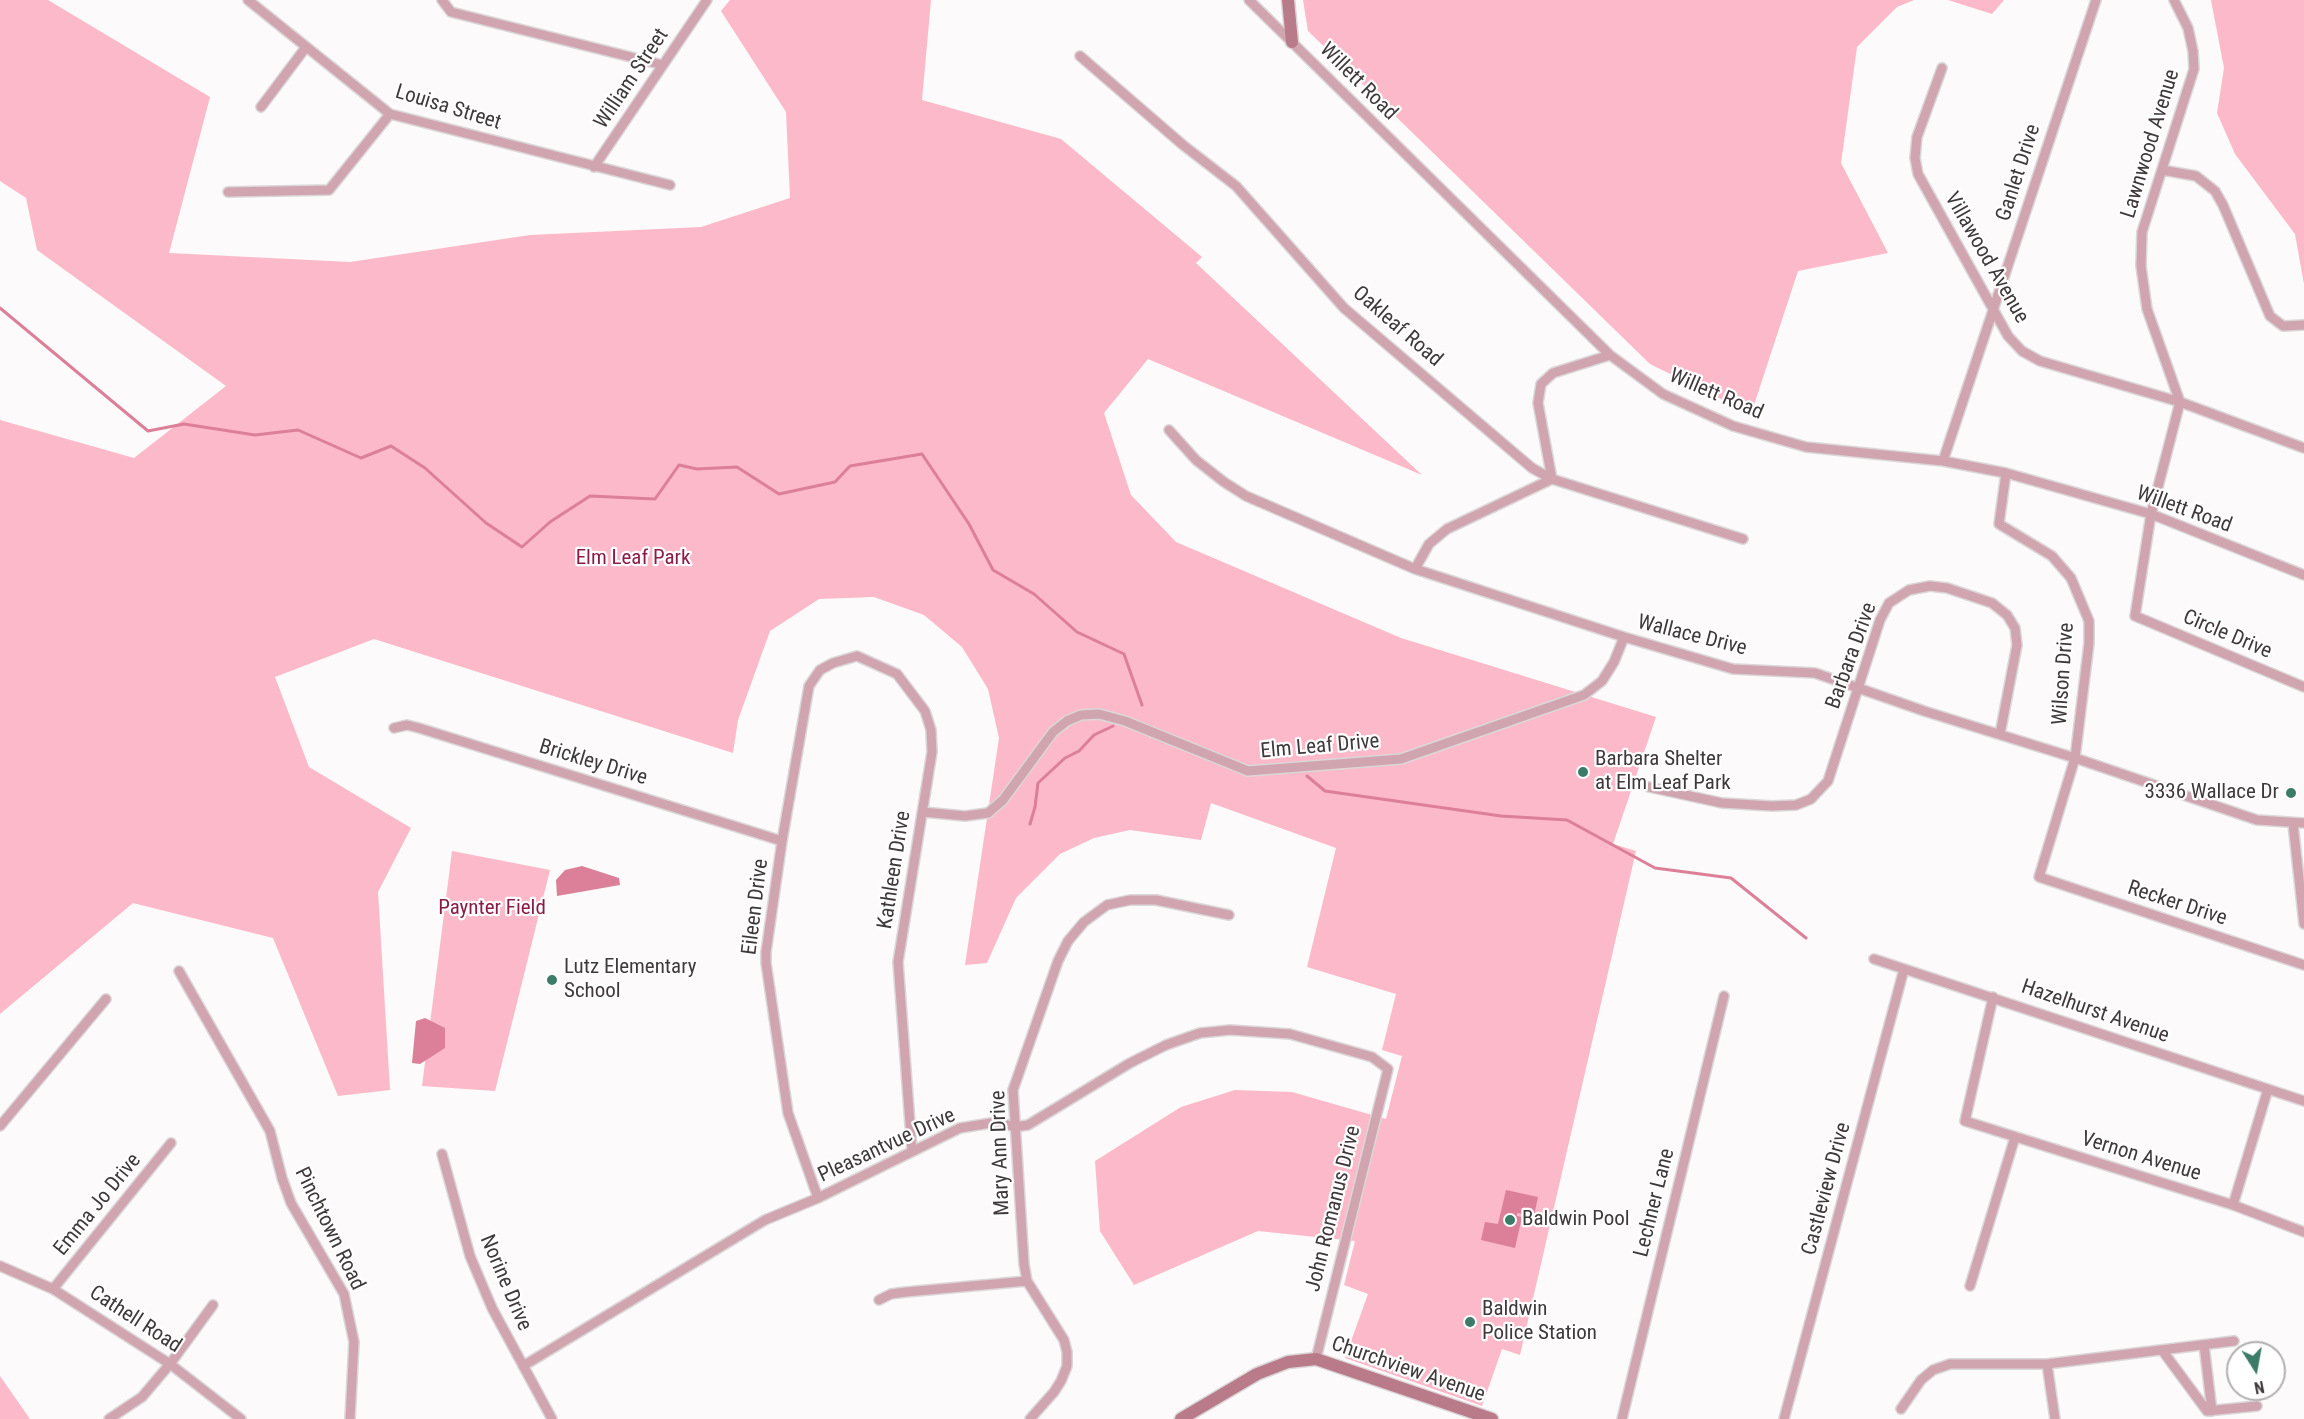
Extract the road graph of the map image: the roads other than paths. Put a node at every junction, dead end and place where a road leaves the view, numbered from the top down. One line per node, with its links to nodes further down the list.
1 (248, 0): 9 (street, Louisa Street)
2 (442, 0): 11 (street)
3 (707, 0): 11 (street, William Street)
4 (1249, 0): 8 (street, Willett Road)
5 (1288, 0): 8 (street)
6 (2096, 0): 19 (street, Ganlet Drive)
7 (2174, 0): 16 (street, Lawnwood Avenue)
8 (1292, 42): 21 (street, Willett Road)
9 (306, 47): 13 (street); 14 (street, Louisa Street)
10 (1080, 56): 27 (street, Oakleaf Road)
11 (663, 65): 15 (street, William Street)
12 (1942, 68): 19 (street, Villawood Avenue)
13 (261, 107)
14 (390, 114): 15 (street, Louisa Street); 18 (street)
15 (594, 167): 17 (street, Louisa Street)
16 (2162, 170): 20 (street); 22 (street, Lawnwood Avenue)
17 (670, 185)
18 (228, 192)
19 (1993, 310): 22 (street, Villawood Avenue); 25 (street, Ganlet Drive)
20 (2304, 325)
21 (1610, 355): 25 (street, Willett Road); 27 (street)
22 (2180, 402): 24 (street, Villawood Avenue); 28 (street)
23 (1169, 430): 30 (street, Wallace Drive)
24 (2304, 448)
25 (1943, 461): 26 (street, Willett Road)
26 (2006, 473): 28 (street, Willett Road); 39 (street, Wilson Drive)
27 (1552, 479): 29 (street, Oakleaf Road); 30 (street)
28 (2151, 514): 31 (street, Willett Road); 35 (street, Circle Drive)
29 (1743, 539)
30 (1415, 569): 32 (street, Wallace Drive)
31 (2304, 575)
32 (1624, 637): 36 (street, Wallace Drive); 41 (street, Elm Leaf Drive)
33 (833, 663): 41 (street, Kathleen Drive); 44 (street, Eileen Drive)
34 (2304, 675): 35 (street)
35 (2302, 686)
36 (1857, 687): 38 (street, Wallace Drive); 38 (street, Barbara Drive); 40 (street, Barbara Drive)
37 (394, 728): 44 (street, Brickley Drive)
38 (2000, 734): 39 (street, Wallace Drive)
39 (2075, 758): 43 (street, Wallace Drive); 45 (street, Wilson Drive)
40 (1649, 787)
41 (923, 812): 61 (street, Kathleen Drive)
42 (2304, 823): 43 (street, Wallace Drive)
43 (2293, 824): 47 (street)
44 (782, 841): 63 (street, Eileen Drive)
45 (2039, 877): 49 (street, Recker Drive)
46 (1229, 915): 58 (street, Mary Ann Drive)
47 (2304, 924)
48 (1874, 959): 50 (street, Hazelhurst Avenue)
49 (2304, 965)
50 (1904, 969): 53 (street, Hazelhurst Avenue); 90 (street, Castleview Drive)
51 (179, 971): 84 (street, Pinchtown Road)
52 (1724, 996): 89 (street, Lechner Lane)
53 (1993, 997): 55 (street, Hazelhurst Avenue); 59 (street, Vernon Avenue)
54 (106, 999): 57 (street)
55 (2268, 1089): 56 (street, Hazelhurst Avenue); 64 (street)
56 (2304, 1101)
57 (0, 1126)
58 (1015, 1128): 61 (street, Pleasantvue Drive); 67 (street, Mary Ann Drive); 75 (street, John Romanus Drive)
59 (2015, 1137): 64 (street, Vernon Avenue); 68 (street)
60 (171, 1143): 69 (street, Emma Jo Drive)
61 (912, 1151): 63 (street, Pleasantvue Drive)
62 (442, 1154): 78 (street, Norine Drive)
63 (819, 1198): 78 (street, Pleasantvue Drive)
64 (2233, 1205): 65 (street, Vernon Avenue)
65 (2304, 1232)
66 (0, 1266): 69 (street, Cathell Road)
67 (1027, 1281): 70 (street); 86 (street, Mary Ann Drive)
68 (1970, 1286)
69 (53, 1289): 76 (street, Cathell Road)
70 (879, 1300)
71 (213, 1305): 76 (street)
72 (2226, 1342): 73 (street)
73 (2204, 1345): 74 (street); 81 (street)
74 (2162, 1350): 77 (street); 81 (street)
75 (1316, 1359): 87 (street, Churchview Avenue); 88 (street, Churchview Avenue)
76 (170, 1364): 82 (street); 83 (street, Cathell Road)
77 (2047, 1364): 80 (street); 91 (street)
78 (523, 1366): 85 (street, Norine Drive)
79 (2257, 1406): 81 (street)
80 (1901, 1409)
81 (2212, 1411)
82 (109, 1419)
83 (241, 1419)
84 (350, 1419)
85 (552, 1419)
86 (1030, 1419)
87 (1181, 1419)
88 (1492, 1419)
89 (1622, 1419)
90 (1784, 1419)
91 (2055, 1419)

